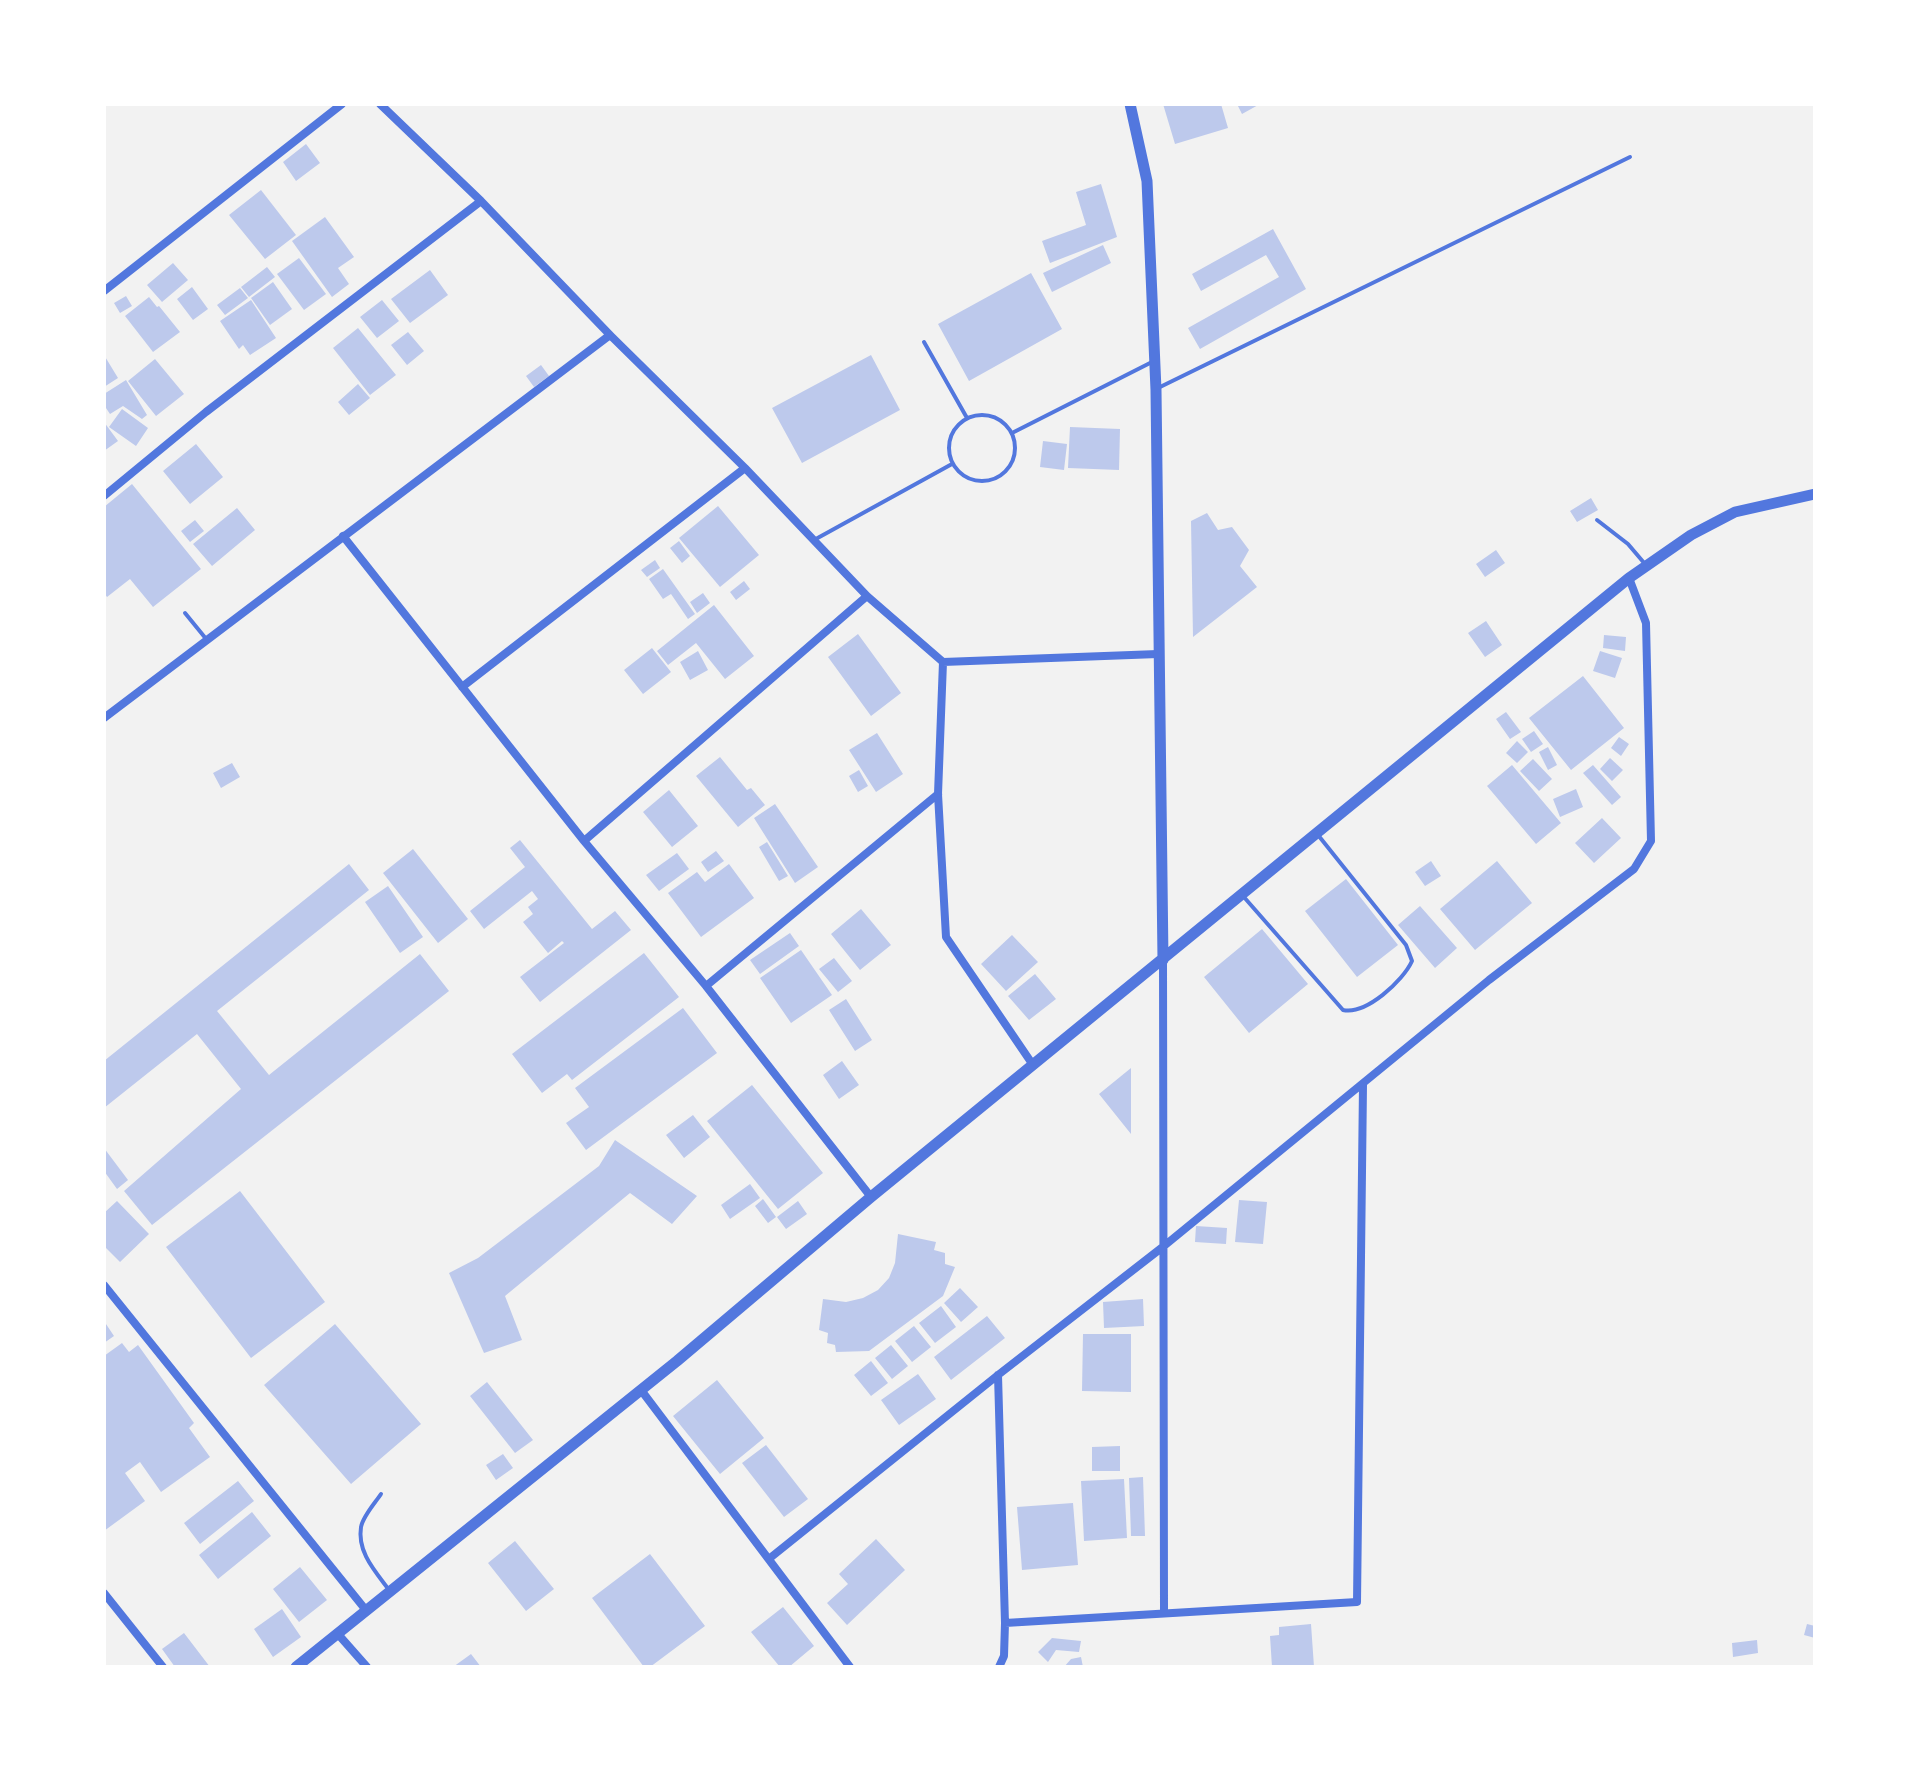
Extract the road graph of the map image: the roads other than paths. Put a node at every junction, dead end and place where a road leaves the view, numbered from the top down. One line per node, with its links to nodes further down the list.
1 (342, 104): 6 (street)
2 (380, 104): 5 (street)
3 (1130, 104): 9 (street)
4 (1630, 157): 10 (lane)
5 (481, 201): 7 (street); 16 (street)
6 (104, 291)
7 (610, 335): 14 (street); 18 (street)
8 (924, 342): 11 (lane)
9 (1154, 361): 10 (street); 12 (lane)
10 (1156, 390): 25 (street)
11 (967, 418): 12 (lane); 13 (lane)
12 (1012, 433): 13 (lane)
13 (953, 464): 19 (lane)
14 (745, 468): 19 (street); 27 (street)
15 (1815, 494): 20 (street)
16 (104, 496)
17 (1597, 520): 20 (lane)
18 (343, 536): 24 (street); 27 (street)
19 (814, 540): 22 (street)
20 (1646, 566): 21 (street)
21 (1629, 578): 30 (street); 36 (street)
22 (867, 596): 26 (street); 31 (street)
23 (185, 613): 24 (lane)
24 (207, 640): 28 (street)
25 (1158, 654): 26 (street); 33 (street)
26 (943, 662): 29 (street)
27 (462, 687): 31 (street)
28 (104, 718)
29 (938, 794): 34 (street); 35 (street)
30 (1316, 833): 32 (street); 32 (lane)
31 (584, 841): 34 (street)
32 (1242, 894): 33 (street)
33 (1163, 960): 35 (street); 38 (street)
34 (706, 986): 37 (street)
35 (1033, 1065): 37 (street)
36 (1363, 1085): 38 (street); 47 (street)
37 (871, 1197): 41 (street)
38 (1164, 1246): 40 (street); 47 (street)
39 (104, 1285): 46 (street)
40 (998, 1375): 43 (street); 48 (street)
41 (641, 1390): 43 (street); 44 (street)
42 (381, 1494): 44 (lane)
43 (770, 1558): 50 (street)
44 (389, 1590): 46 (street)
45 (104, 1593): 51 (street)
46 (365, 1609): 49 (street)
47 (1164, 1613): 48 (street)
48 (1005, 1623): 54 (street)
49 (337, 1633): 52 (street); 53 (street)
50 (846, 1665)
51 (163, 1667)
52 (296, 1667)
53 (367, 1667)
54 (999, 1667)

